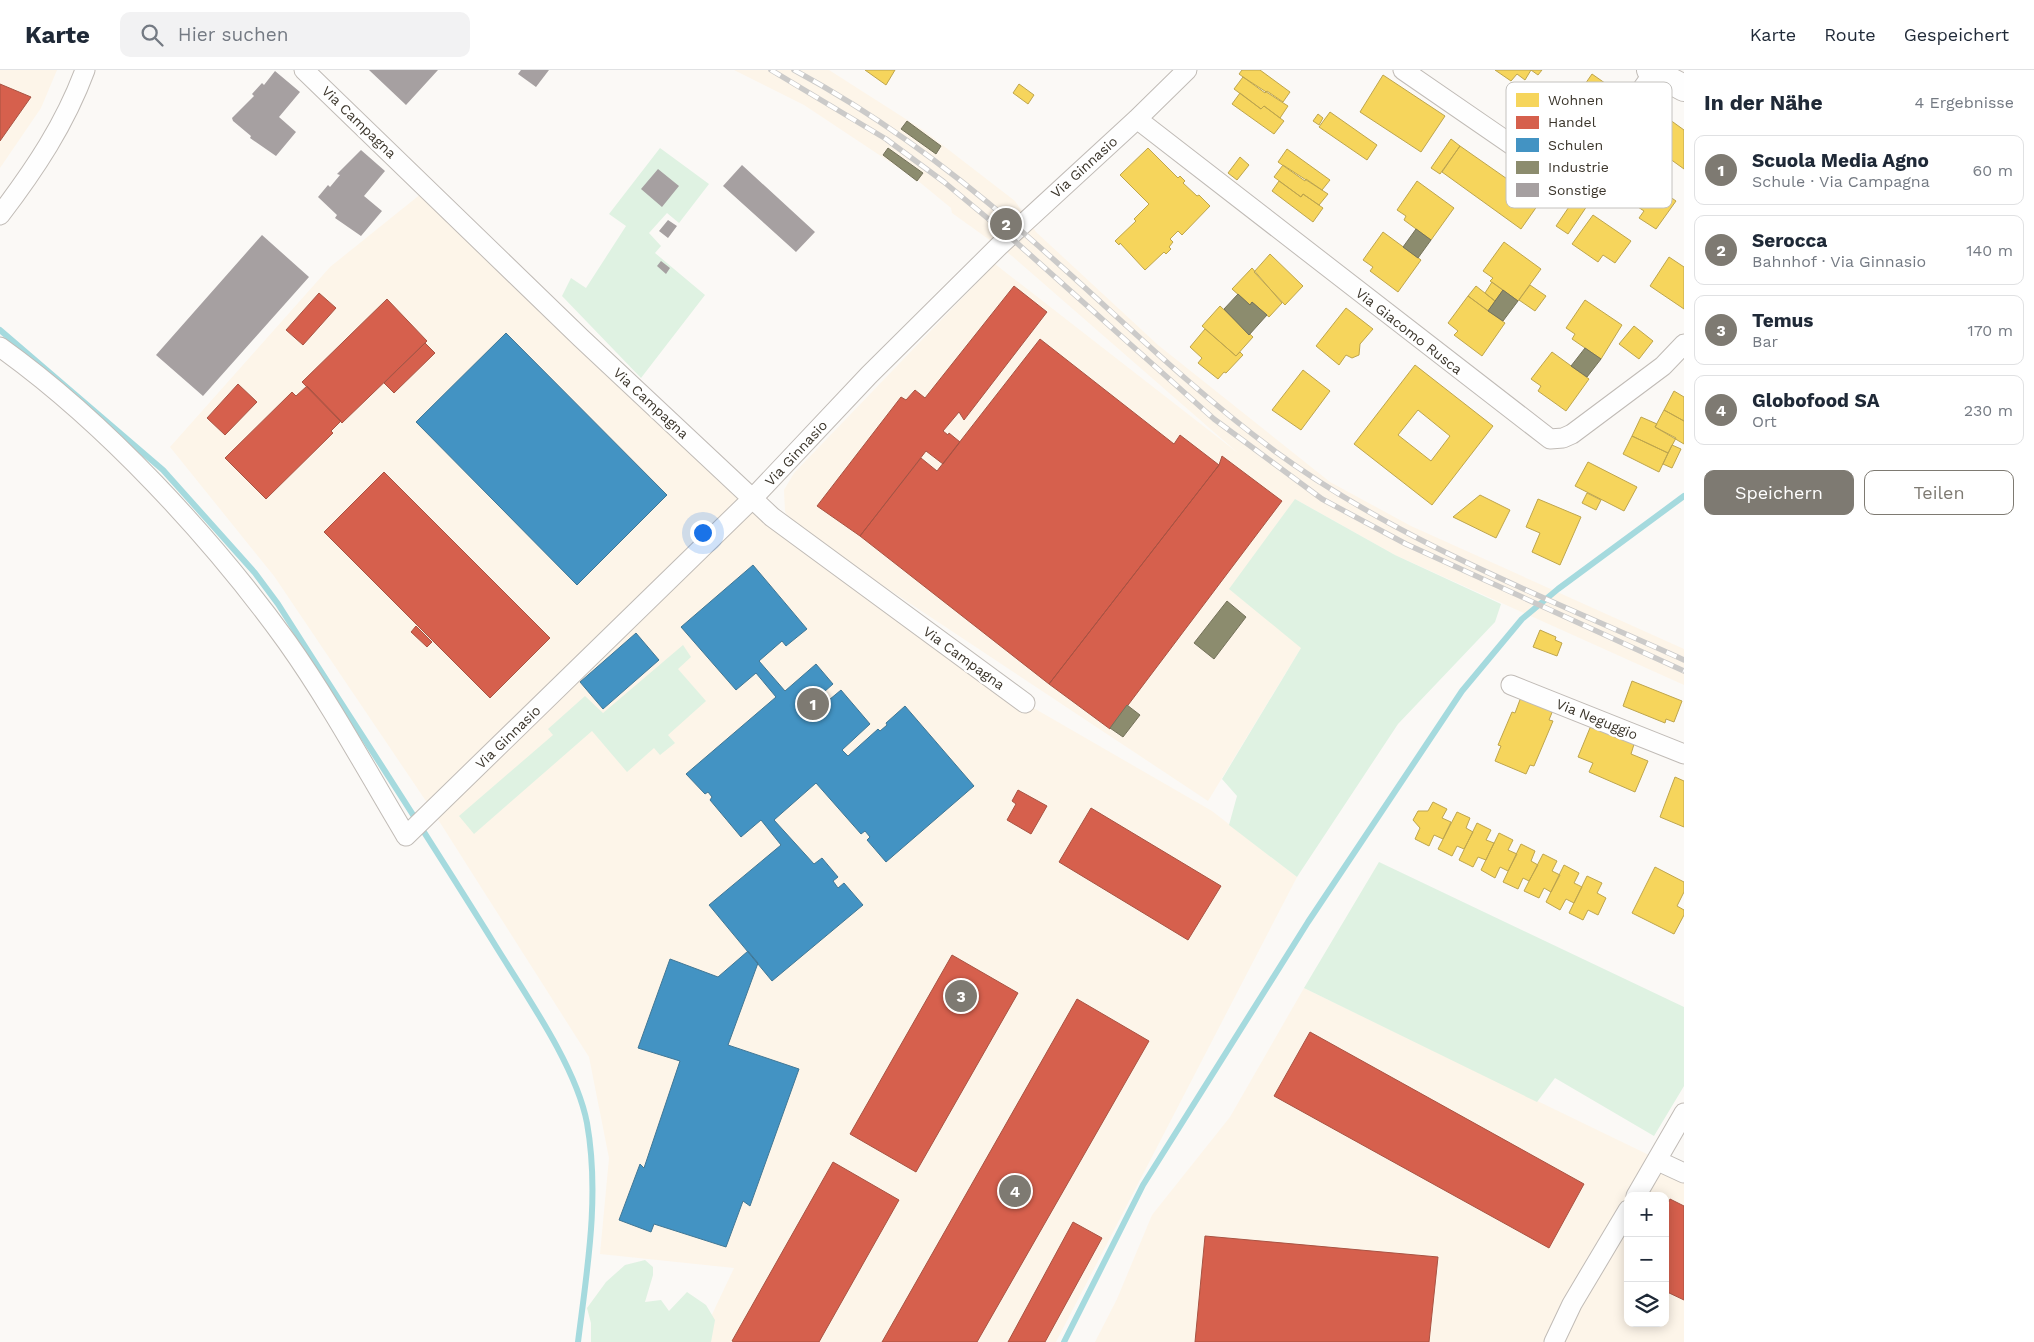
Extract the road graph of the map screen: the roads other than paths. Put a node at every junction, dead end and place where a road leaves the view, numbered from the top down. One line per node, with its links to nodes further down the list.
1 (85, 70): 10 (street)
2 (304, 70): 13 (street, Via Campagna)
3 (1187, 70): 8 (street, Via Ginnasio)
4 (1403, 70): 9 (street)
5 (1652, 71): 6 (street); 7 (main road)
6 (1645, 82)
7 (1684, 88)
8 (1137, 119): 11 (street, Via Giacomo Rusca); 13 (street, Via Ginnasio)
9 (1506, 141)
10 (0, 215)
11 (1684, 344)
12 (0, 348): 13 (street, Via Ginnasio)
13 (753, 498): 15 (street, Via Campagna)
14 (1511, 685): 16 (street, Via Neguggio)
15 (1026, 703)
16 (1684, 754)
17 (1684, 1113): 18 (street)
18 (1658, 1160): 19 (street); 20 (street)
19 (1684, 1172)
20 (1638, 1192)
21 (1624, 1217): 22 (street)
22 (1554, 1342)

